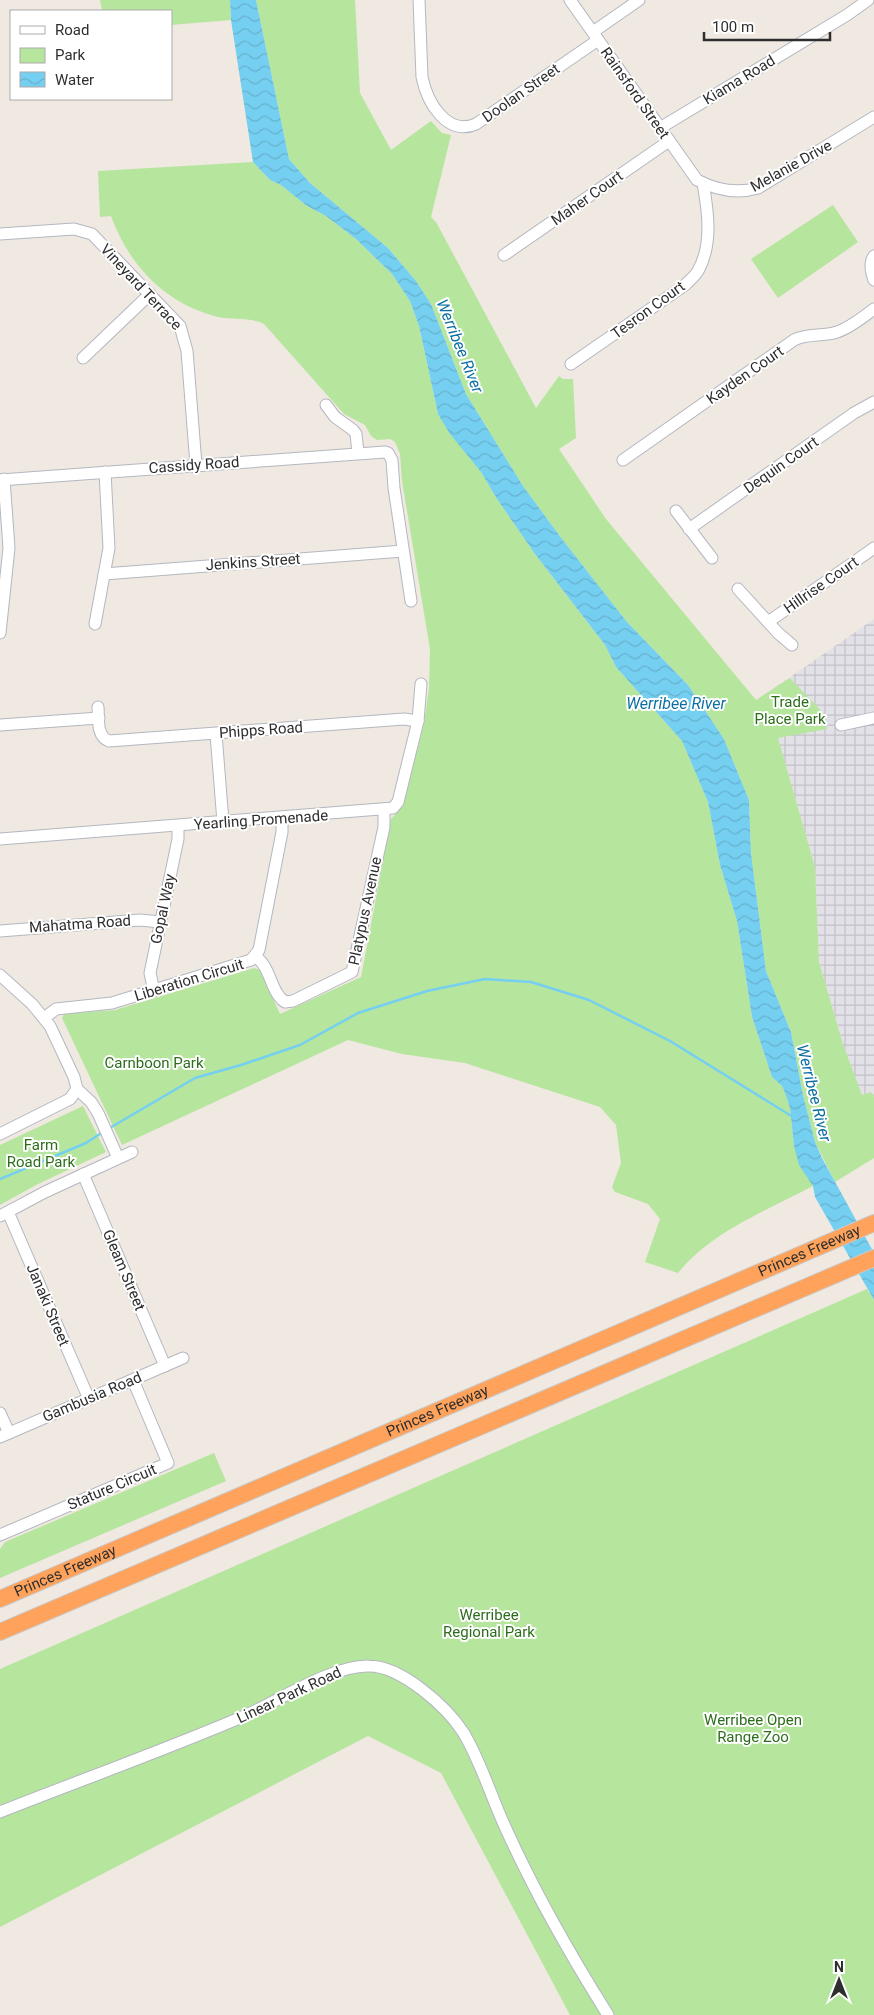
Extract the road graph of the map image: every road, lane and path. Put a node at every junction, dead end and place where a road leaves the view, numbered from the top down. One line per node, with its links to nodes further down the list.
1 (419, 0): 5 (street, Doolan Street)
2 (570, 0): 5 (street, Rainsford Street)
3 (639, 0): 5 (street, Doolan Street)
4 (868, 0): 7 (street, Kiama Road)
5 (596, 36): 7 (street, Rainsford Street)
6 (874, 118): 9 (street, Melanie Drive)
7 (660, 128): 8 (street, Rainsford Street)
8 (669, 141): 9 (street, Rainsford Street); 11 (street, Maher Court)
9 (703, 183): 17 (street, Tesron Court)
10 (0, 234): 14 (street, Vineyard Terrace)
11 (504, 255)
12 (874, 256): 13 (street)
13 (874, 280)
14 (150, 294): 16 (street); 22 (street, Vineyard Terrace)
15 (874, 309): 21 (street, Kayden Court)
16 (84, 358)
17 (571, 364)
18 (326, 405): 20 (street)
19 (872, 407): 26 (street, Dequin Court)
20 (358, 453): 22 (street, Cassidy Road); 28 (street, Cassidy Road)
21 (623, 460)
22 (196, 465): 23 (street, Cassidy Road)
23 (104, 472): 24 (street, Cassidy Road); 30 (street)
24 (2, 480): 35 (street)
25 (676, 511): 26 (street)
26 (690, 529): 29 (street)
27 (874, 548): 33 (street, Hillrise Court)
28 (403, 551): 30 (street, Jenkins Street); 32 (street)
29 (712, 558)
30 (104, 574): 34 (street)
31 (738, 589): 33 (street, Hillrise Court)
32 (411, 601)
33 (768, 622): 36 (street, Hillrise Court)
34 (95, 624)
35 (0, 632)
36 (792, 645)
37 (421, 684): 39 (street)
38 (874, 718): 40 (street)
39 (418, 721): 42 (street, Phipps Road); 43 (street)
40 (841, 725)
41 (0, 726): 42 (street, Phipps Road)
42 (216, 734): 45 (street)
43 (384, 810): 44 (street, Yearling Promenade); 50 (street, Platypus Avenue)
44 (282, 818): 45 (street, Yearling Promenade); 50 (street, Liberation Circuit)
45 (223, 822): 46 (street, Yearling Promenade)
46 (178, 826): 47 (street, Yearling Promenade); 48 (street, Gopal Way)
47 (0, 839)
48 (160, 922): 49 (street, Mahatma Road); 52 (street, Gopal Way)
49 (0, 931)
50 (255, 956): 52 (street, Liberation Circuit)
51 (0, 975): 53 (street)
52 (154, 991): 53 (street, Liberation Circuit)
53 (44, 1018): 54 (street)
54 (77, 1089): 55 (street); 57 (street)
55 (0, 1134)
56 (132, 1152): 57 (street)
57 (118, 1158): 58 (street)
58 (83, 1174): 59 (street); 63 (street, Gleam Street)
59 (4, 1214): 65 (street, Janaki Street)
60 (874, 1222): 69 (highway, Princes Freeway)
61 (874, 1258): 70 (highway, Princes Freeway)
62 (183, 1358): 63 (street, Gambusia Road)
63 (165, 1366): 64 (street, Gambusia Road)
64 (133, 1380): 65 (street, Gambusia Road); 68 (street, Stature Circuit)
65 (89, 1399): 67 (street, Gambusia Road)
66 (0, 1413): 67 (street)
67 (4, 1435)
68 (0, 1535)
69 (0, 1599)
70 (0, 1632)
71 (0, 1812): 72 (street, Linear Park Road)
72 (608, 2015)

